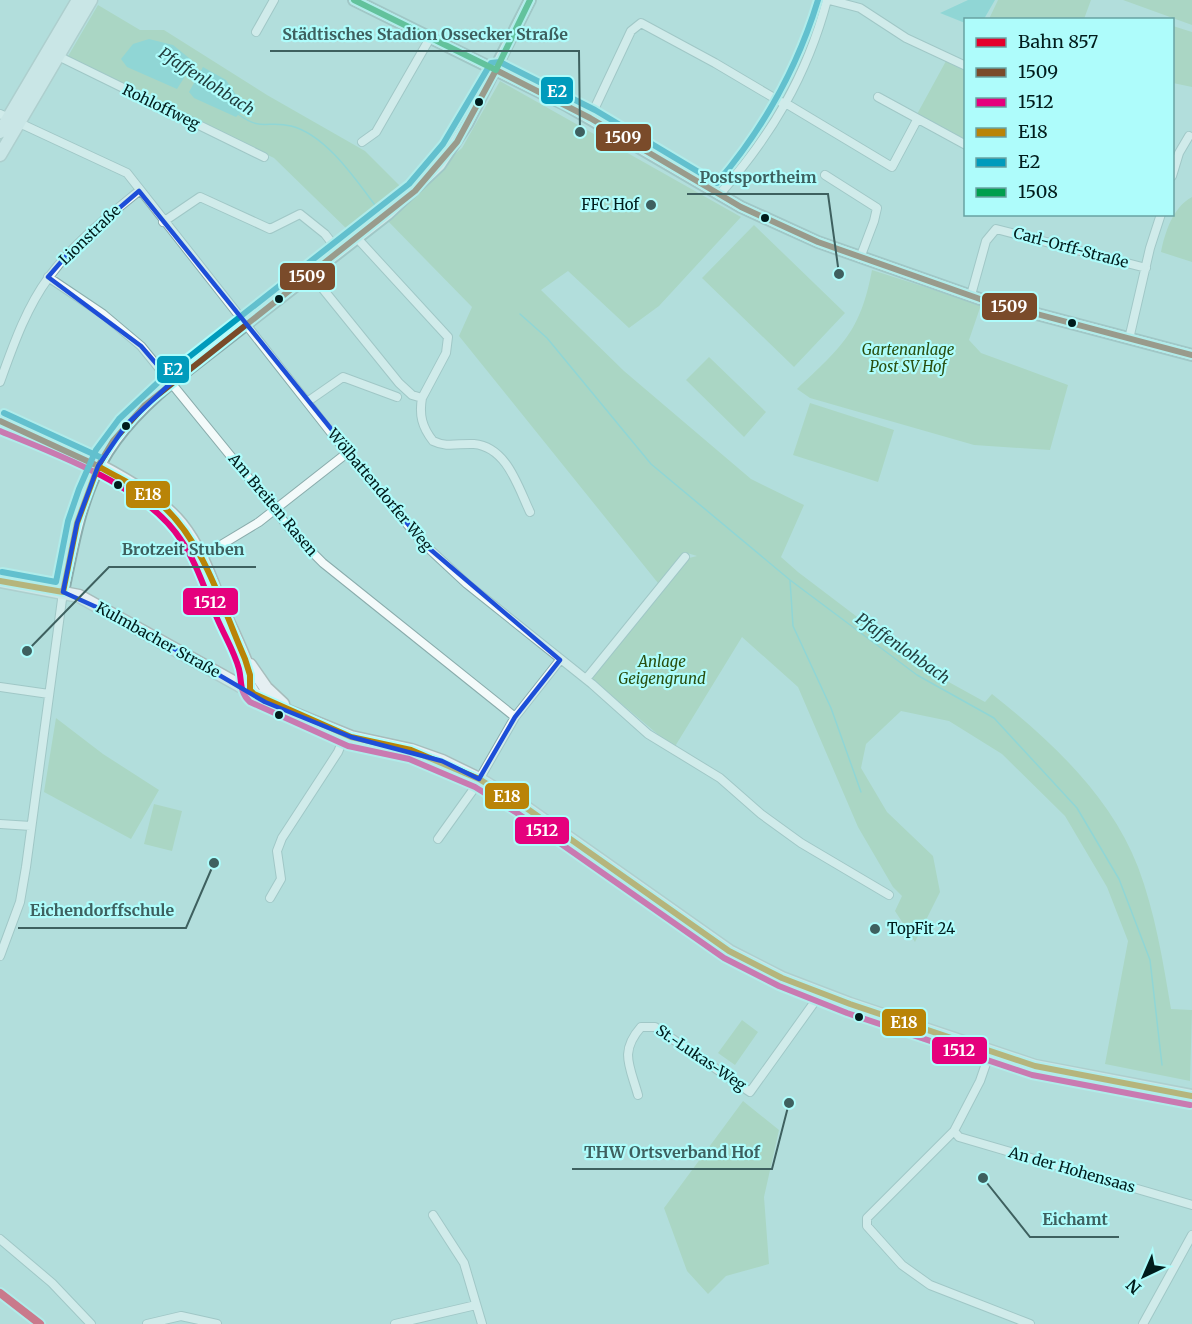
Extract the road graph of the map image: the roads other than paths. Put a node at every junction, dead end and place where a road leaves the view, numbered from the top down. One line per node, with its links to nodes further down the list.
1 (78, 0): 15 (main road)
2 (91, 0): 9 (main road)
3 (274, 0): 7 (street)
4 (354, 0): 8 (street)
5 (530, 0): 11 (street)
6 (828, 0): 10 (street); 13 (street)
7 (256, 32)
8 (430, 38): 11 (street); 19 (street)
9 (58, 57): 15 (main road); 23 (street, Rohloffweg)
10 (964, 65)
11 (496, 70): 14 (street); 30 (street)
12 (878, 97): 16 (street)
13 (787, 104): 14 (street); 16 (street); 27 (street)
14 (590, 118): 27 (street)
15 (9, 119): 17 (main road); 22 (main road); 26 (street, Wölbattendorfer Weg)
16 (917, 120): 20 (street)
17 (0, 132)
18 (1189, 136): 21 (street)
19 (362, 142)
20 (964, 144)
21 (1176, 152): 24 (street)
22 (0, 155)
23 (264, 157)
24 (1174, 168)
25 (825, 175): 32 (street)
26 (139, 191): 29 (street, Wölbattendorfer Weg); 35 (street, Lionstraße)
27 (719, 195): 32 (street)
28 (1160, 216): 33 (street, Carl-Orff-Straße)
29 (163, 222): 31 (street); 37 (street, Wölbattendorfer Weg)
30 (357, 238): 31 (street); 43 (street)
31 (338, 251): 34 (street)
32 (860, 258): 36 (street)
33 (1146, 268): 36 (street, Carl-Orff-Straße); 38 (street, Carl-Orff-Straße)
34 (310, 273): 37 (street); 43 (street)
35 (48, 277): 40 (street, Lionstraße); 41 (street, Am Breiten Rasen)
36 (971, 295): 38 (street)
37 (246, 325): 41 (street); 44 (street, Wölbattendorfer Weg)
38 (1129, 339): 39 (street)
39 (1192, 355)
40 (0, 382)
41 (172, 382): 47 (street); 48 (street, Am Breiten Rasen)
42 (397, 397): 44 (street)
43 (422, 398): 49 (street)
44 (307, 402): 46 (street, Wölbattendorfer Weg)
45 (0, 422): 47 (main road)
46 (347, 453): 48 (street); 55 (street, Wölbattendorfer Weg)
47 (98, 466): 50 (main road); 53 (street)
48 (274, 509): 50 (street); 61 (street, Am Breiten Rasen)
49 (530, 512)
50 (201, 557): 54 (main road)
51 (685, 557): 56 (street)
52 (0, 581): 53 (main road, Kulmbacher Straße)
53 (63, 592): 58 (street); 59 (main road, Kulmbacher Straße)
54 (235, 638): 59 (main road); 60 (main road)
55 (560, 660): 56 (street, Wölbattendorfer Weg); 61 (street)
56 (586, 679): 67 (street, Wölbattendorfer Weg)
57 (0, 687): 58 (street)
58 (49, 694): 65 (street)
59 (254, 694): 60 (main road, Kulmbacher Straße)
60 (295, 714): 62 (main road, Kulmbacher Straße)
61 (515, 717): 63 (street)
62 (345, 735): 63 (main road, Kulmbacher Straße); 68 (street)
63 (479, 779): 66 (street); 70 (main road, Kulmbacher Straße)
64 (0, 824): 65 (street)
65 (31, 826): 69 (street)
66 (438, 839)
67 (889, 895)
68 (270, 898)
69 (0, 956)
70 (821, 993): 71 (main road, Kulmbacher Straße); 72 (street, St.-Lukas-Weg)
71 (990, 1052): 73 (main road, Kulmbacher Straße); 74 (street)
72 (638, 1095)
73 (1192, 1096)
74 (954, 1131): 75 (street, An der Hohensaas); 85 (street)
75 (1192, 1205)
76 (433, 1215): 79 (street)
77 (1192, 1235): 86 (street)
78 (0, 1239): 80 (street)
79 (476, 1305): 83 (street); 84 (street)
80 (91, 1324)
81 (147, 1324): 82 (street)
82 (217, 1324)
83 (395, 1324)
84 (482, 1324)
85 (1030, 1324)
86 (1143, 1324)

